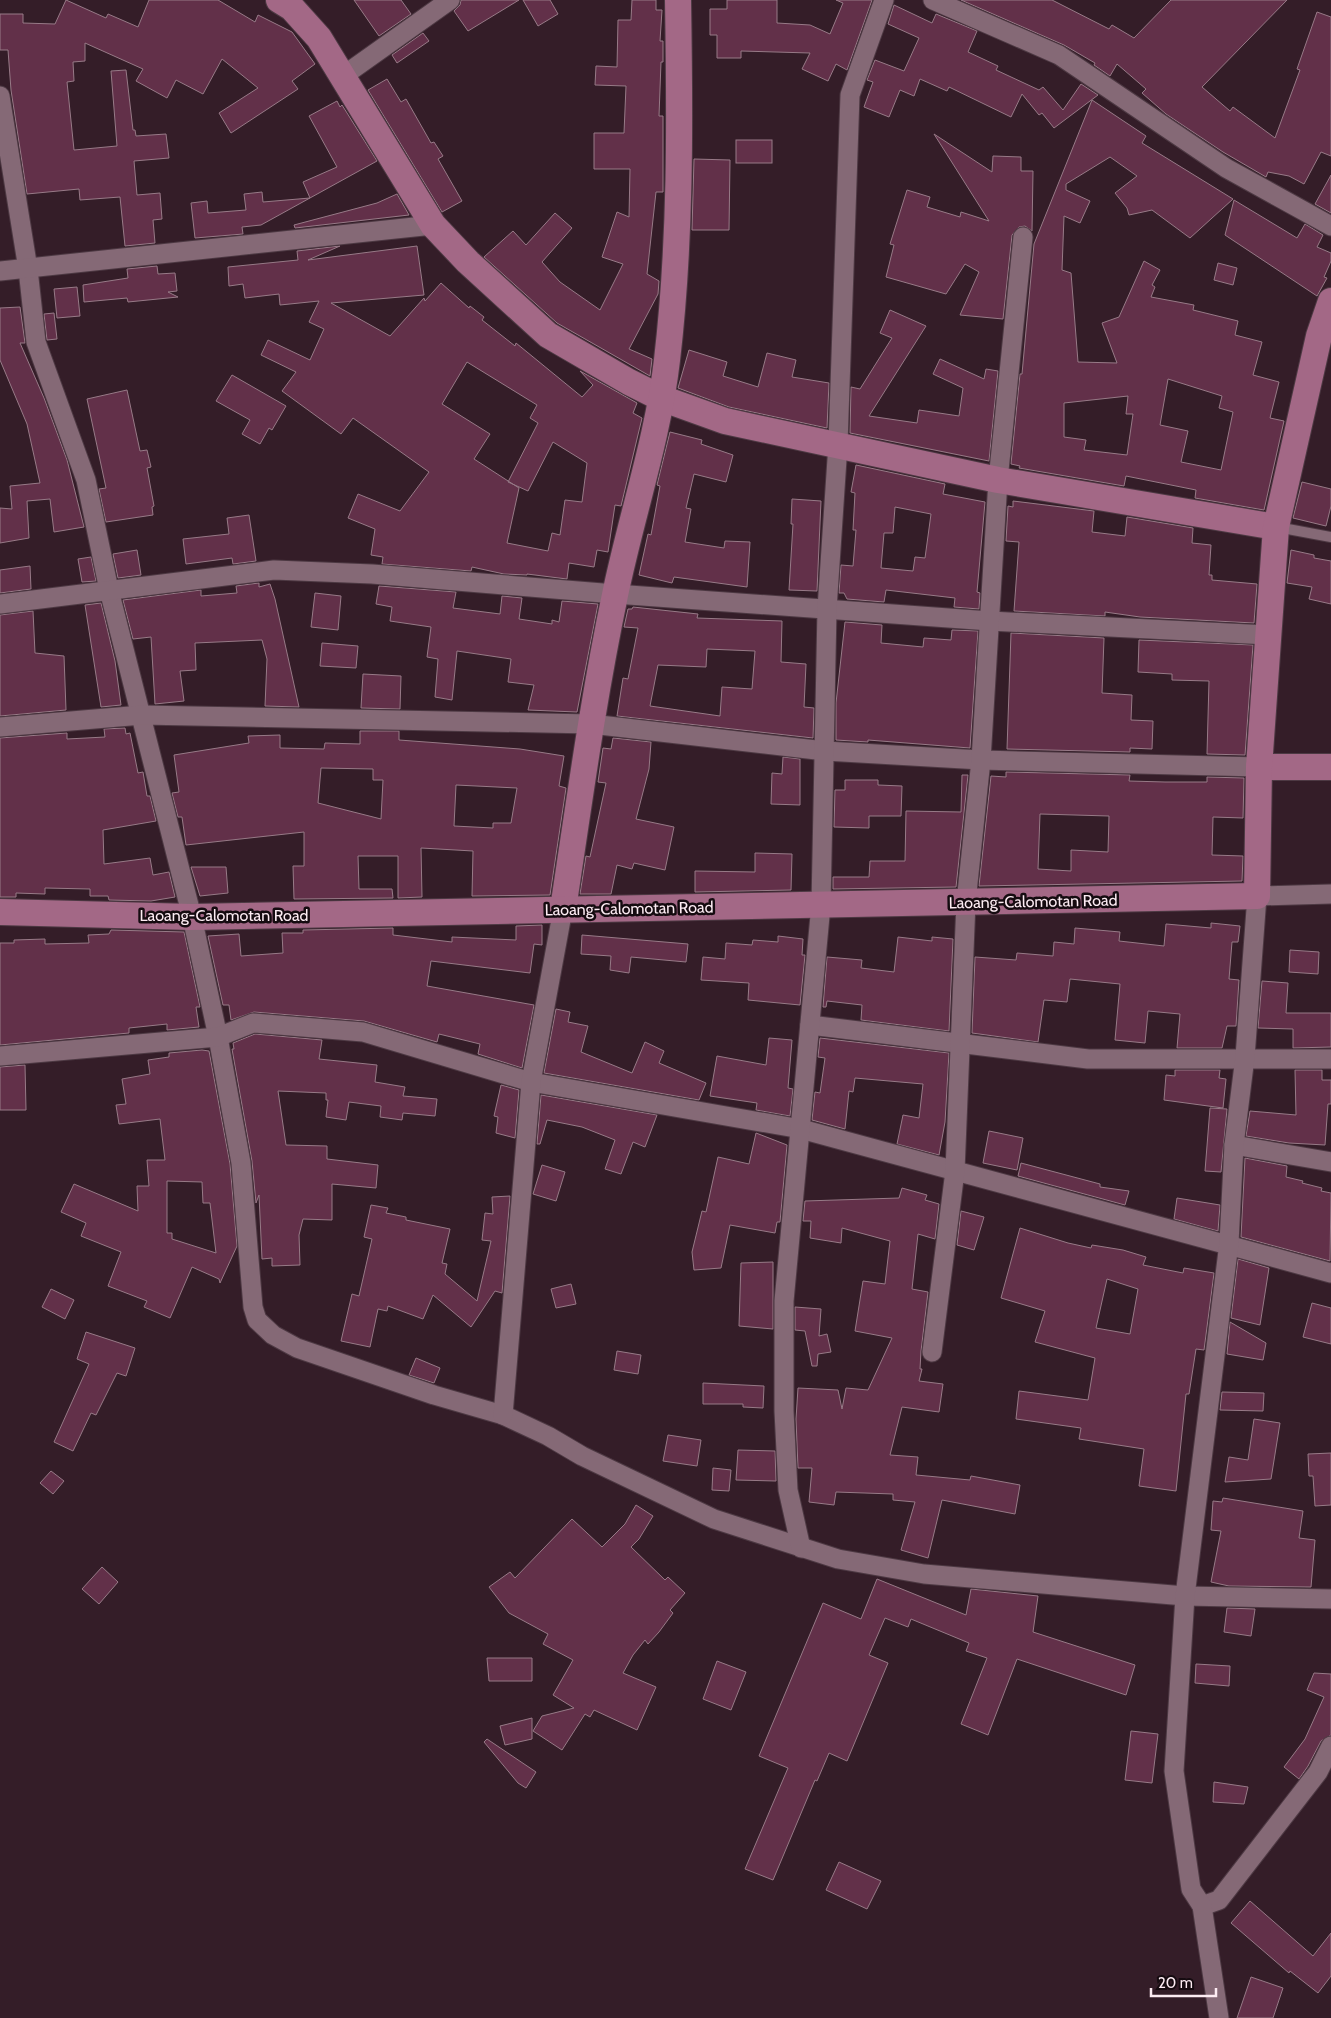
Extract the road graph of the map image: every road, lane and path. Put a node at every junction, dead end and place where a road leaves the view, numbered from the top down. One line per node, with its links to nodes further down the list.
1 (450, 0): 6 (street)
2 (678, 0): 14 (street)
3 (884, 0): 15 (street)
4 (933, 0): 9 (street)
5 (287, 3): 6 (street)
6 (344, 76): 8 (street)
7 (0, 96): 11 (street)
8 (433, 225): 11 (street); 14 (street)
9 (1331, 226)
10 (1023, 237): 16 (street)
11 (28, 269): 12 (street); 19 (street)
12 (0, 271)
13 (1331, 301): 17 (street)
14 (661, 398): 15 (street); 20 (street)
15 (838, 444): 16 (street); 22 (street)
16 (998, 480): 17 (street); 23 (street)
17 (1276, 527): 18 (lane); 24 (street)
18 (1331, 537)
19 (109, 590): 20 (street); 21 (street); 25 (street)
20 (615, 594): 22 (street); 26 (street)
21 (0, 604)
22 (827, 609): 23 (street); 28 (street)
23 (990, 621): 24 (street); 29 (street)
24 (1268, 635): 30 (street)
25 (142, 715): 26 (street); 27 (street); 38 (street)
26 (591, 724): 28 (street); 36 (street)
27 (0, 727)
28 (825, 751): 29 (street); 35 (street)
29 (981, 760): 30 (street); 34 (street)
30 (1259, 767): 31 (street); 33 (street)
31 (1331, 767)
32 (1331, 894): 33 (street)
33 (1257, 896): 34 (street, Laoang-Calomotan Road); 43 (street)
34 (966, 902): 35 (street, Laoang-Calomotan Road); 41 (street)
35 (821, 905): 36 (street, Laoang-Calomotan Road); 39 (street)
36 (563, 909): 38 (street, Laoang-Calomotan Road); 45 (street)
37 (0, 912): 38 (street, Laoang-Calomotan Road)
38 (192, 917): 40 (street)
39 (810, 1025): 41 (street); 46 (street)
40 (218, 1037): 42 (street); 45 (street); 53 (street)
41 (962, 1045): 43 (street); 49 (street)
42 (0, 1056)
43 (1245, 1057): 44 (street); 47 (street)
44 (1331, 1059)
45 (531, 1082): 46 (street); 53 (street)
46 (800, 1129): 49 (street); 54 (street)
47 (1234, 1145): 48 (street); 50 (street)
48 (1331, 1162)
49 (955, 1171): 50 (street); 52 (street)
50 (1229, 1244): 51 (street); 55 (street)
51 (1331, 1273)
52 (932, 1352)
53 (502, 1414): 54 (street)
54 (800, 1548): 55 (street)
55 (1185, 1596): 56 (street); 58 (street)
56 (1331, 1599)
57 (1331, 1746): 58 (street)
58 (1202, 1906): 59 (street)
59 (1219, 2018)

